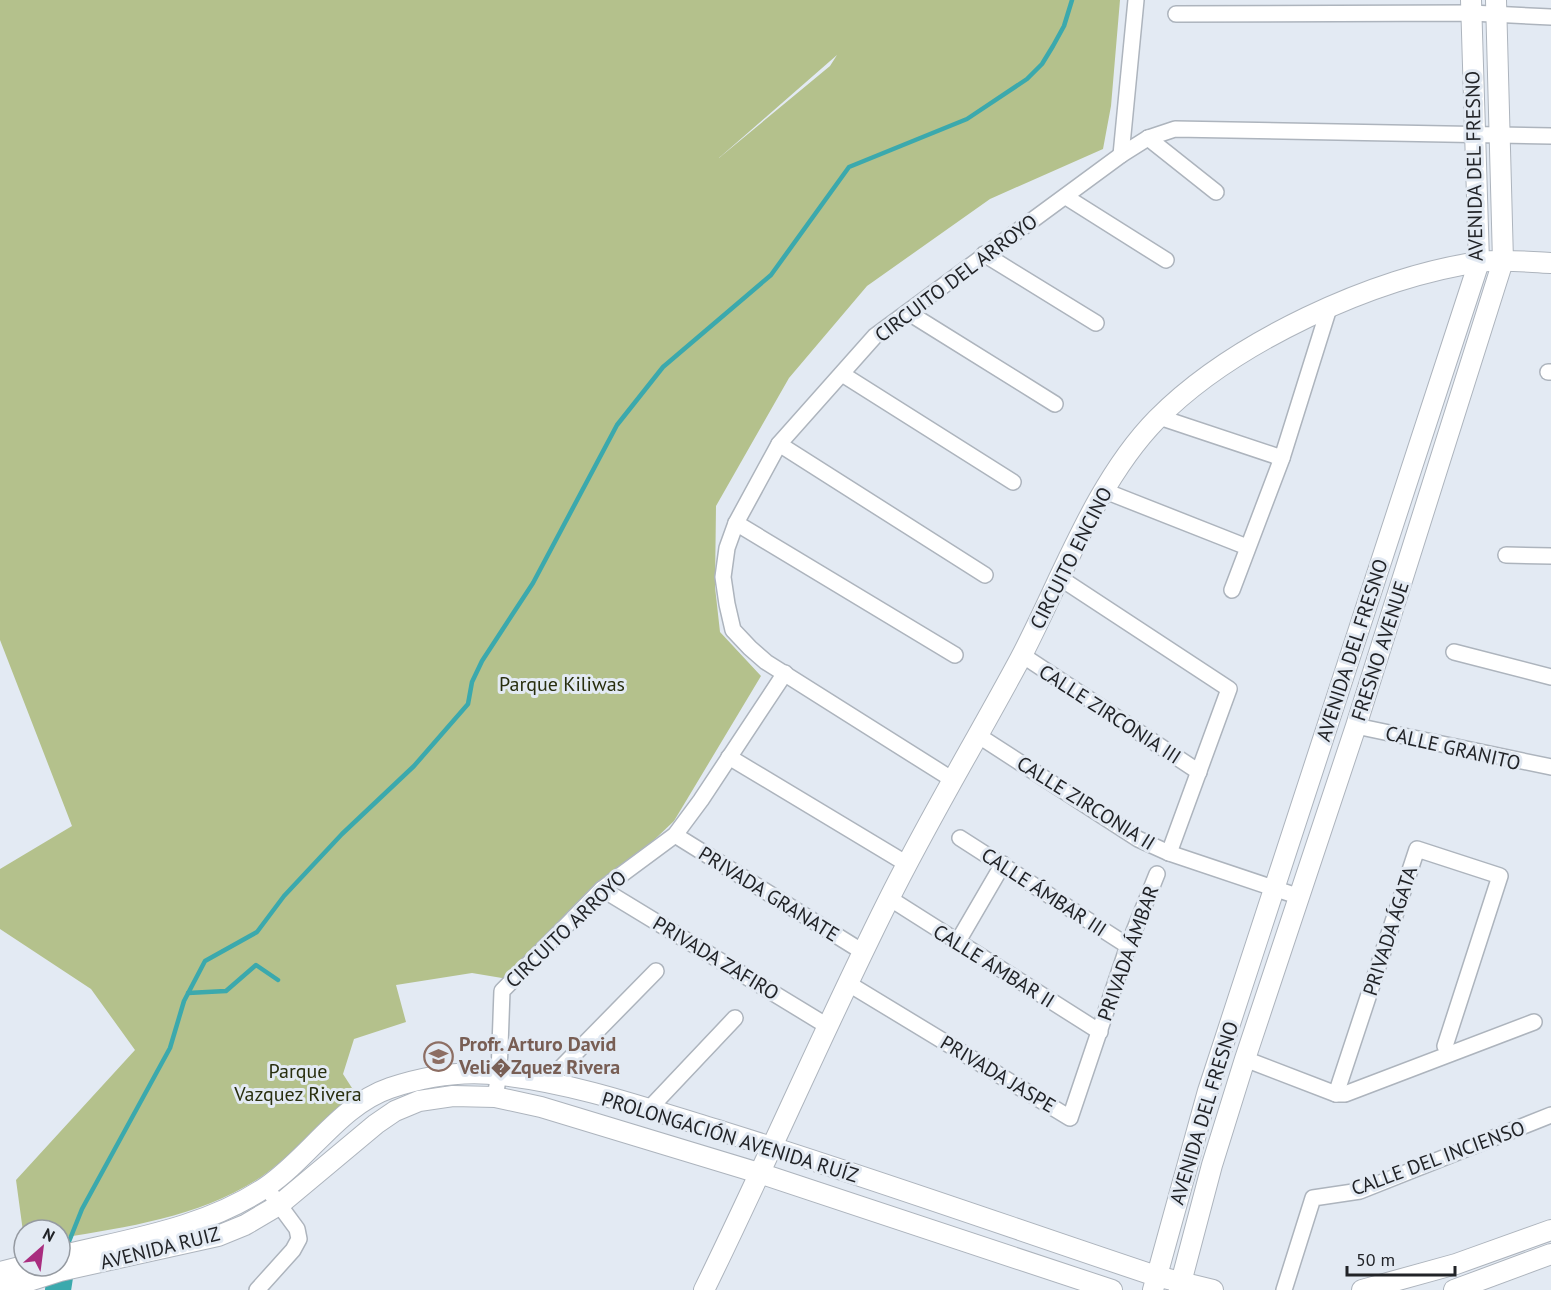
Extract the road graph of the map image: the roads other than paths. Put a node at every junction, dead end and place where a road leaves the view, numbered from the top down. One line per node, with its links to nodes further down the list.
1 (1136, 0): 10 (street)
2 (1471, 6): 3 (street); 4 (street); 7 (street, AVENIDA DEL FRESNO)
3 (1496, 7): 5 (street); 6 (street, FRESNO AVENUE)
4 (1176, 14)
5 (1551, 17)
6 (1499, 133): 7 (street, CIRCUITO DEL ARROYO); 8 (street, CIRCUITO DEL ARROYO); 15 (street, FRESNO AVENUE)
7 (1475, 136): 9 (street, CIRCUITO DEL ARROYO); 16 (street, AVENIDA DEL FRESNO)
8 (1551, 136)
9 (1148, 138): 10 (street, CIRCUITO DEL ARROYO); 11 (street)
10 (1121, 155): 12 (street, CIRCUITO DEL ARROYO)
11 (1216, 192)
12 (1066, 196): 13 (street, CIRCUITO DEL ARROYO); 14 (street)
13 (984, 254): 19 (street, CIRCUITO DEL ARROYO); 20 (street)
14 (1166, 260)
15 (1503, 261): 16 (street, CIRCUITO ENCINO); 17 (street, CIRCUITO ENCINO); 40 (street, FRESNO AVENUE)
16 (1479, 262): 18 (street, CIRCUITO ENCINO); 53 (street, AVENIDA DEL FRESNO)
17 (1551, 263)
18 (1329, 308): 23 (street, CIRCUITO ENCINO); 25 (street)
19 (909, 313): 21 (street, CIRCUITO DEL ARROYO); 22 (street)
20 (1096, 323)
21 (842, 374): 24 (street, CIRCUITO DEL ARROYO); 26 (street)
22 (1055, 404)
23 (1159, 417): 25 (street); 27 (street, CIRCUITO ENCINO)
24 (779, 444): 28 (street, CIRCUITO DEL ARROYO); 32 (street)
25 (1282, 458): 29 (street)
26 (1013, 482)
27 (1105, 490): 29 (street); 33 (street, CIRCUITO ENCINO)
28 (736, 523): 37 (street); 38 (street, CIRCUITO DEL ARROYO)
29 (1247, 547): 34 (street)
30 (1506, 555): 31 (street)
31 (1551, 556)
32 (985, 575)
33 (1060, 578): 36 (street, CIRCUITO ENCINO); 44 (street)
34 (1232, 590)
35 (1454, 652): 39 (street)
36 (1022, 655): 41 (street, CIRCUITO ENCINO); 44 (street, CALLE ZIRCONIA III)
37 (955, 656)
38 (785, 673): 42 (street, CIRCUITO ARROYO); 45 (street, CIRCUITO DEL ARROYO)
39 (1551, 677)
40 (1356, 726): 43 (street, CALLE GRANITO); 54 (street, FRESNO AVENUE)
41 (979, 736): 45 (street, CIRCUITO ENCINO); 48 (street, CALLE ZIRCONIA II)
42 (729, 757): 46 (street, CIRCUITO ARROYO); 49 (street)
43 (1551, 767)
44 (1199, 772): 48 (street)
45 (953, 780): 49 (street, CIRCUITO ENCINO)
46 (675, 835): 52 (street, CIRCUITO ARROYO); 58 (street, PRIVADA GRANATE)
47 (960, 838): 50 (street, CALLE ÁMBAR III)
48 (1169, 853): 53 (street, CALLE ZIRCONIA II)
49 (907, 864): 55 (street, CIRCUITO ENCINO)
50 (1003, 864): 56 (street); 57 (street, CALLE ÁMBAR III)
51 (1157, 874): 57 (street, PRIVADA ÁMBAR)
52 (602, 889): 63 (street, PRIVADA ZAFIRO); 67 (street, CIRCUITO ARROYO)
53 (1276, 889): 54 (street, CALLE ZIRCONIA II); 83 (street, AVENIDA DEL FRESNO)
54 (1300, 897): 66 (street, FRESNO AVENUE)
55 (889, 898): 56 (street, CALLE ÁMBAR II); 58 (street, CIRCUITO ENCINO)
56 (957, 943): 64 (street, CALLE ÁMBAR II)
57 (1128, 946): 64 (street, PRIVADA ÁMBAR)
58 (862, 952): 60 (street, CIRCUITO ENCINO)
59 (656, 971): 68 (street)
60 (849, 984): 63 (street, CIRCUITO ENCINO); 64 (street, PRIVADA JASPE)
61 (735, 1018): 71 (street)
62 (1534, 1022): 69 (street)
63 (829, 1027): 73 (street, CIRCUITO ENCINO)
64 (1100, 1032)
65 (1445, 1046): 69 (street, PRIVADA ÁGATA)
66 (1245, 1059): 69 (street); 84 (street, FRESNO AVENUE)
67 (499, 1074): 68 (street, PROLONGACIÓN AVENIDA RUÍZ); 70 (street, CIRCUITO ARROYO); 75 (street, PROLONGACIÓN AVENIDA RUÍZ)
68 (547, 1082): 71 (street, PROLONGACIÓN AVENIDA RUÍZ)
69 (1336, 1094)
70 (495, 1097): 74 (street, PROLONGACIÓN AVENIDA RUÍZ); 76 (street, PROLONGACIÓN AVENIDA RUÍZ)
71 (649, 1109): 73 (street, PROLONGACIÓN AVENIDA RUÍZ)
72 (1551, 1115): 91 (street, CALLE DEL INCIENSO)
73 (774, 1148): 74 (street, CIRCUITO ENCINO); 83 (street, PROLONGACIÓN AVENIDA RUÍZ)
74 (762, 1174): 88 (street, CIRCUITO ENCINO); 89 (street, PROLONGACIÓN AVENIDA RUÍZ)
75 (266, 1187): 76 (street); 79 (street, AVENIDA RUIZ)
76 (279, 1204): 80 (street, AVENIDA RUIZ); 87 (street)
77 (1551, 1230): 81 (street)
78 (1551, 1254): 85 (street)
79 (72, 1260)
80 (72, 1262)
81 (1456, 1264): 85 (street); 92 (street)
82 (28, 1278): 86 (street, AVENIDA RUIZ)
83 (1154, 1283): 84 (street, PROLONGACIÓN AVENIDA RUÍZ)
84 (1180, 1287): 90 (street, PROLONGACIÓN AVENIDA RUÍZ)
85 (1459, 1289)
86 (1, 1290)
87 (257, 1290)
88 (704, 1290)
89 (1112, 1290)
90 (1213, 1290)
91 (1284, 1290)
92 (1362, 1290)

